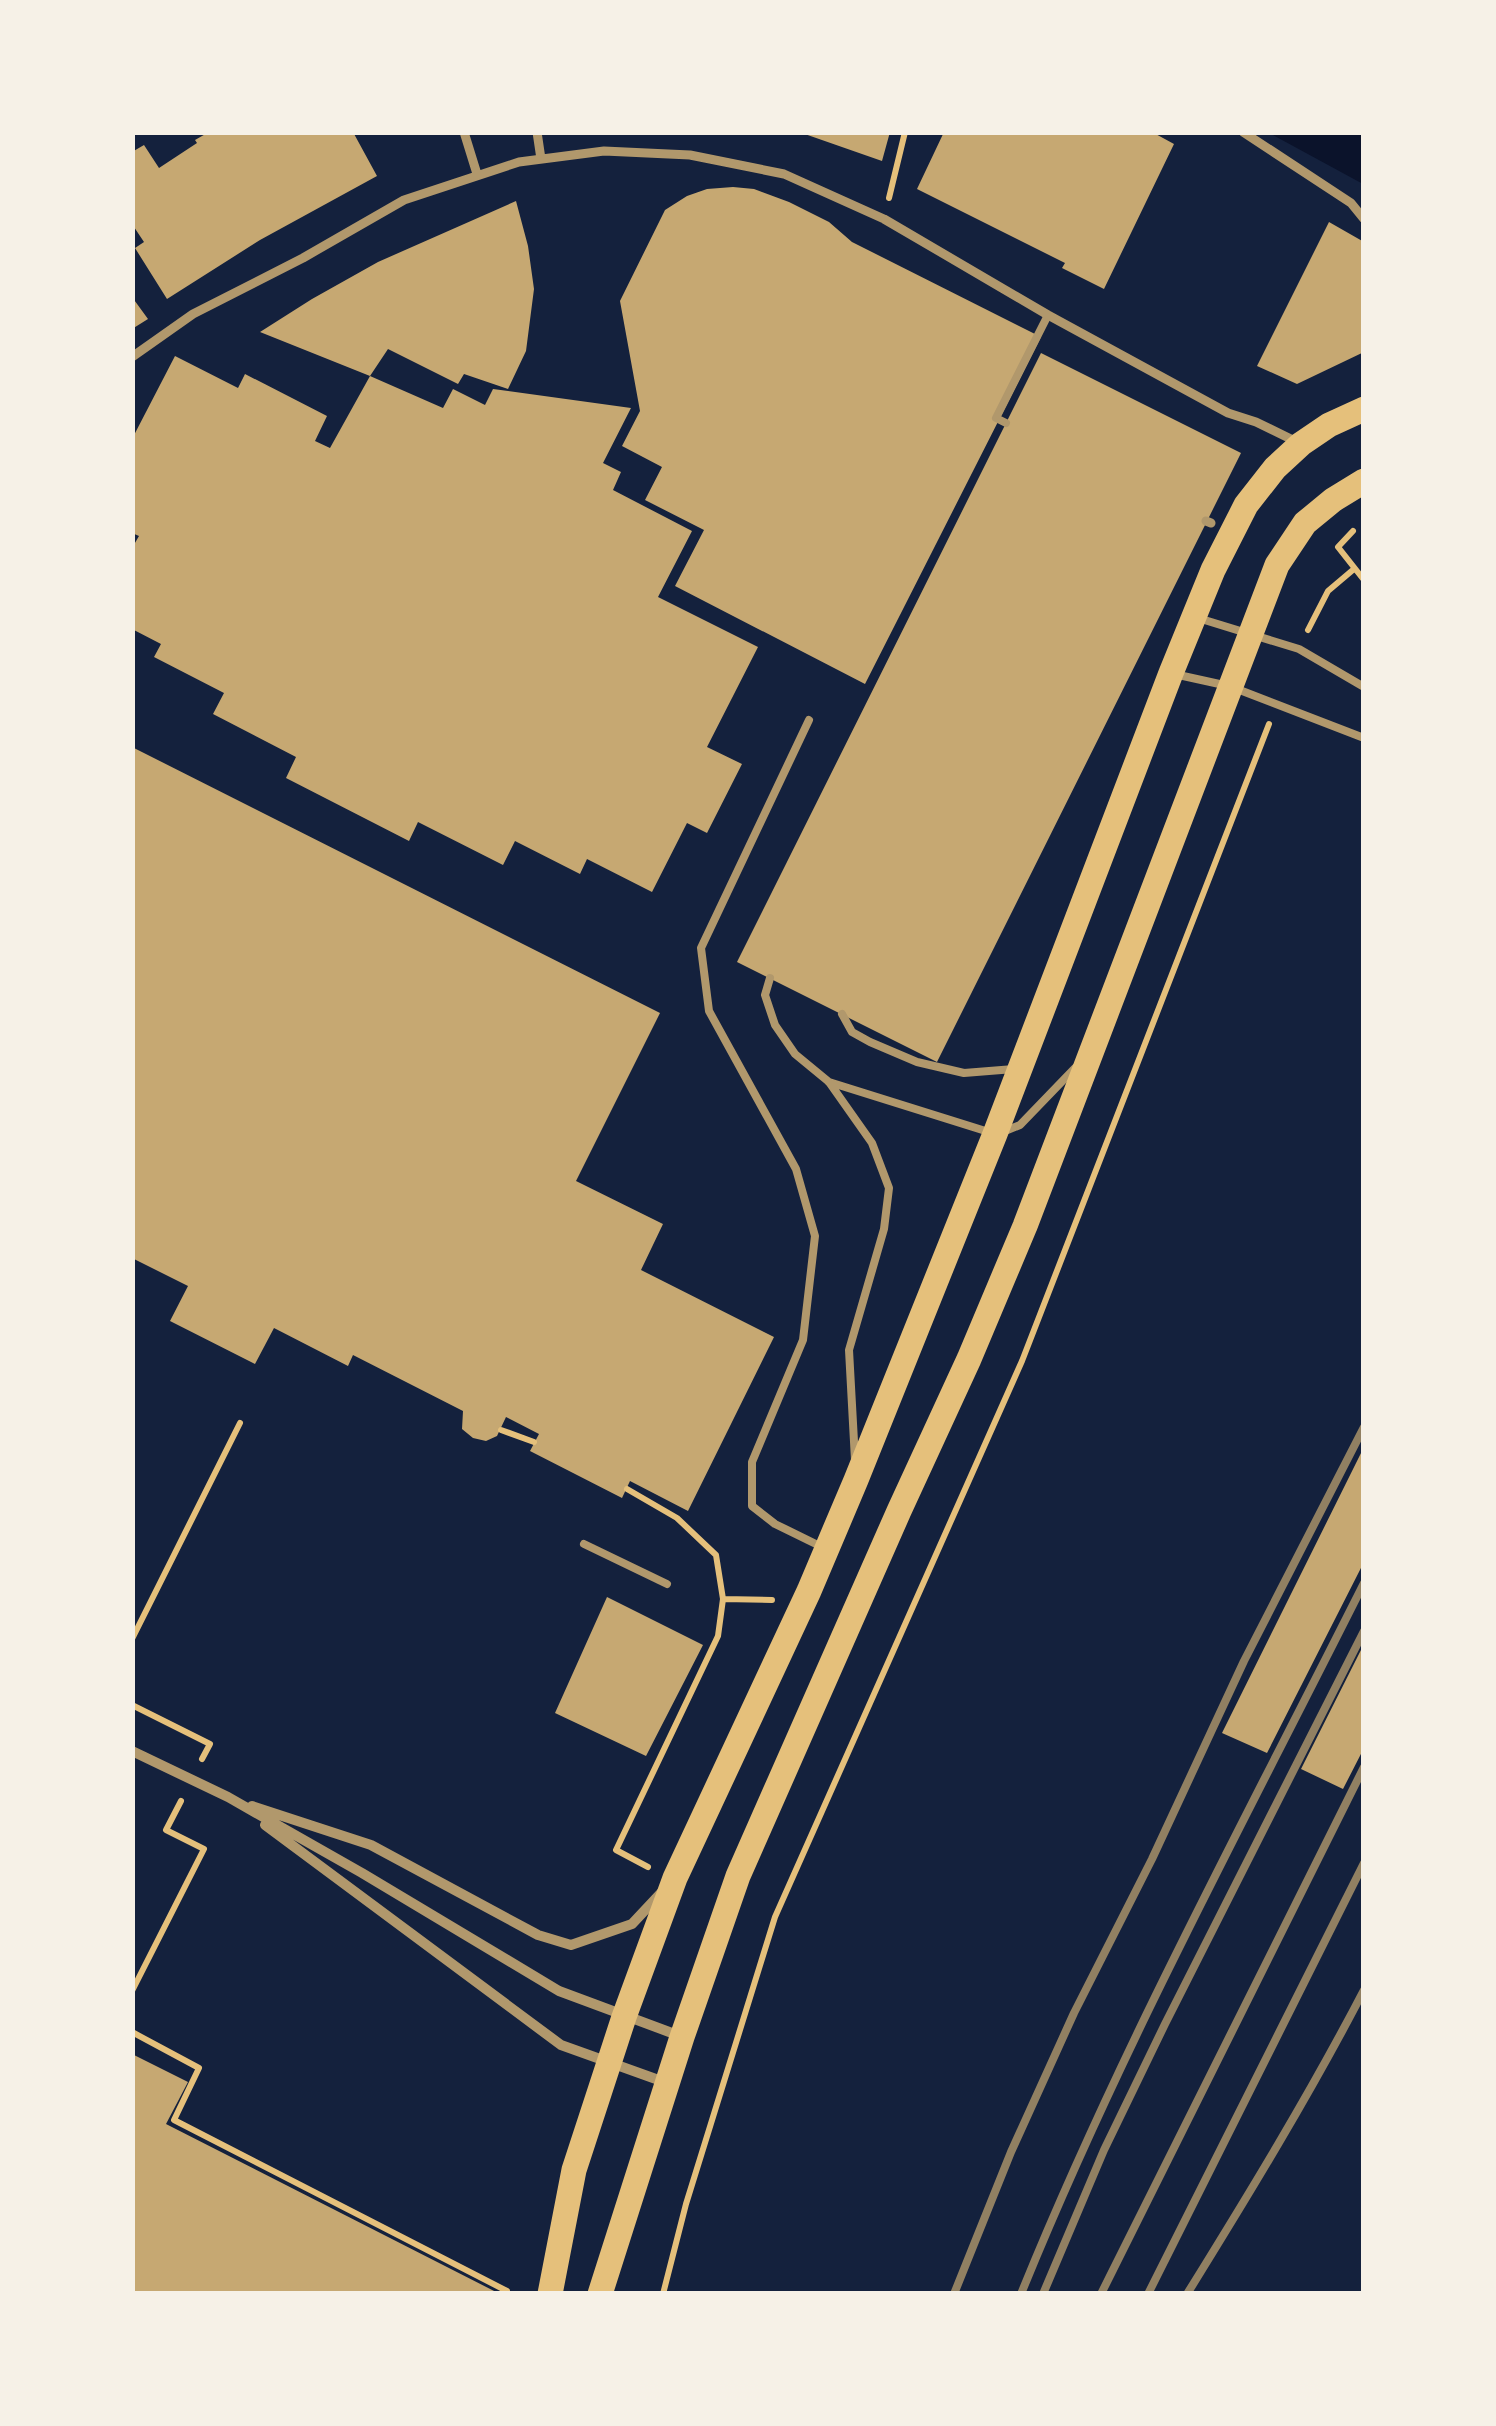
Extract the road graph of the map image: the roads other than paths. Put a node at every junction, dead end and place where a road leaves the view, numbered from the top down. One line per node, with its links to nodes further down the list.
1 (464, 132): 5 (street)
2 (538, 132): 4 (street)
3 (1243, 132): 6 (street)
4 (541, 159): 5 (street); 7 (street)
5 (477, 174): 8 (street)
6 (1364, 219)
7 (1048, 314): 10 (lane); 11 (street)
8 (132, 357)
9 (1364, 410): 11 (main road)
10 (1006, 423)
11 (1301, 444): 13 (main road)
12 (1364, 481): 14 (main road)
13 (1194, 617): 14 (lane); 15 (main road)
14 (1250, 634): 16 (main road); 17 (lane)
15 (1171, 673): 16 (lane); 23 (main road)
16 (1230, 686): 19 (lane); 22 (main road)
17 (1364, 687)
18 (809, 720): 28 (lane)
19 (1364, 738)
20 (770, 978): 24 (lane)
21 (842, 1014): 23 (lane)
22 (1092, 1050): 25 (lane); 34 (main road)
23 (1020, 1068): 25 (main road)
24 (829, 1082): 25 (lane); 26 (lane)
25 (995, 1134): 26 (main road)
26 (856, 1480): 28 (main road)
27 (584, 1544): 29 (lane)
28 (826, 1549): 32 (main road)
29 (667, 1584)
30 (132, 1752): 31 (street)
31 (228, 1797): 32 (street); 33 (street); 35 (street)
32 (664, 1874): 33 (main road)
33 (624, 2017): 34 (street); 35 (main road)
34 (682, 2037): 36 (main road)
35 (609, 2062): 36 (street); 37 (main road)
36 (668, 2083): 38 (main road)
37 (550, 2294)
38 (600, 2294)

